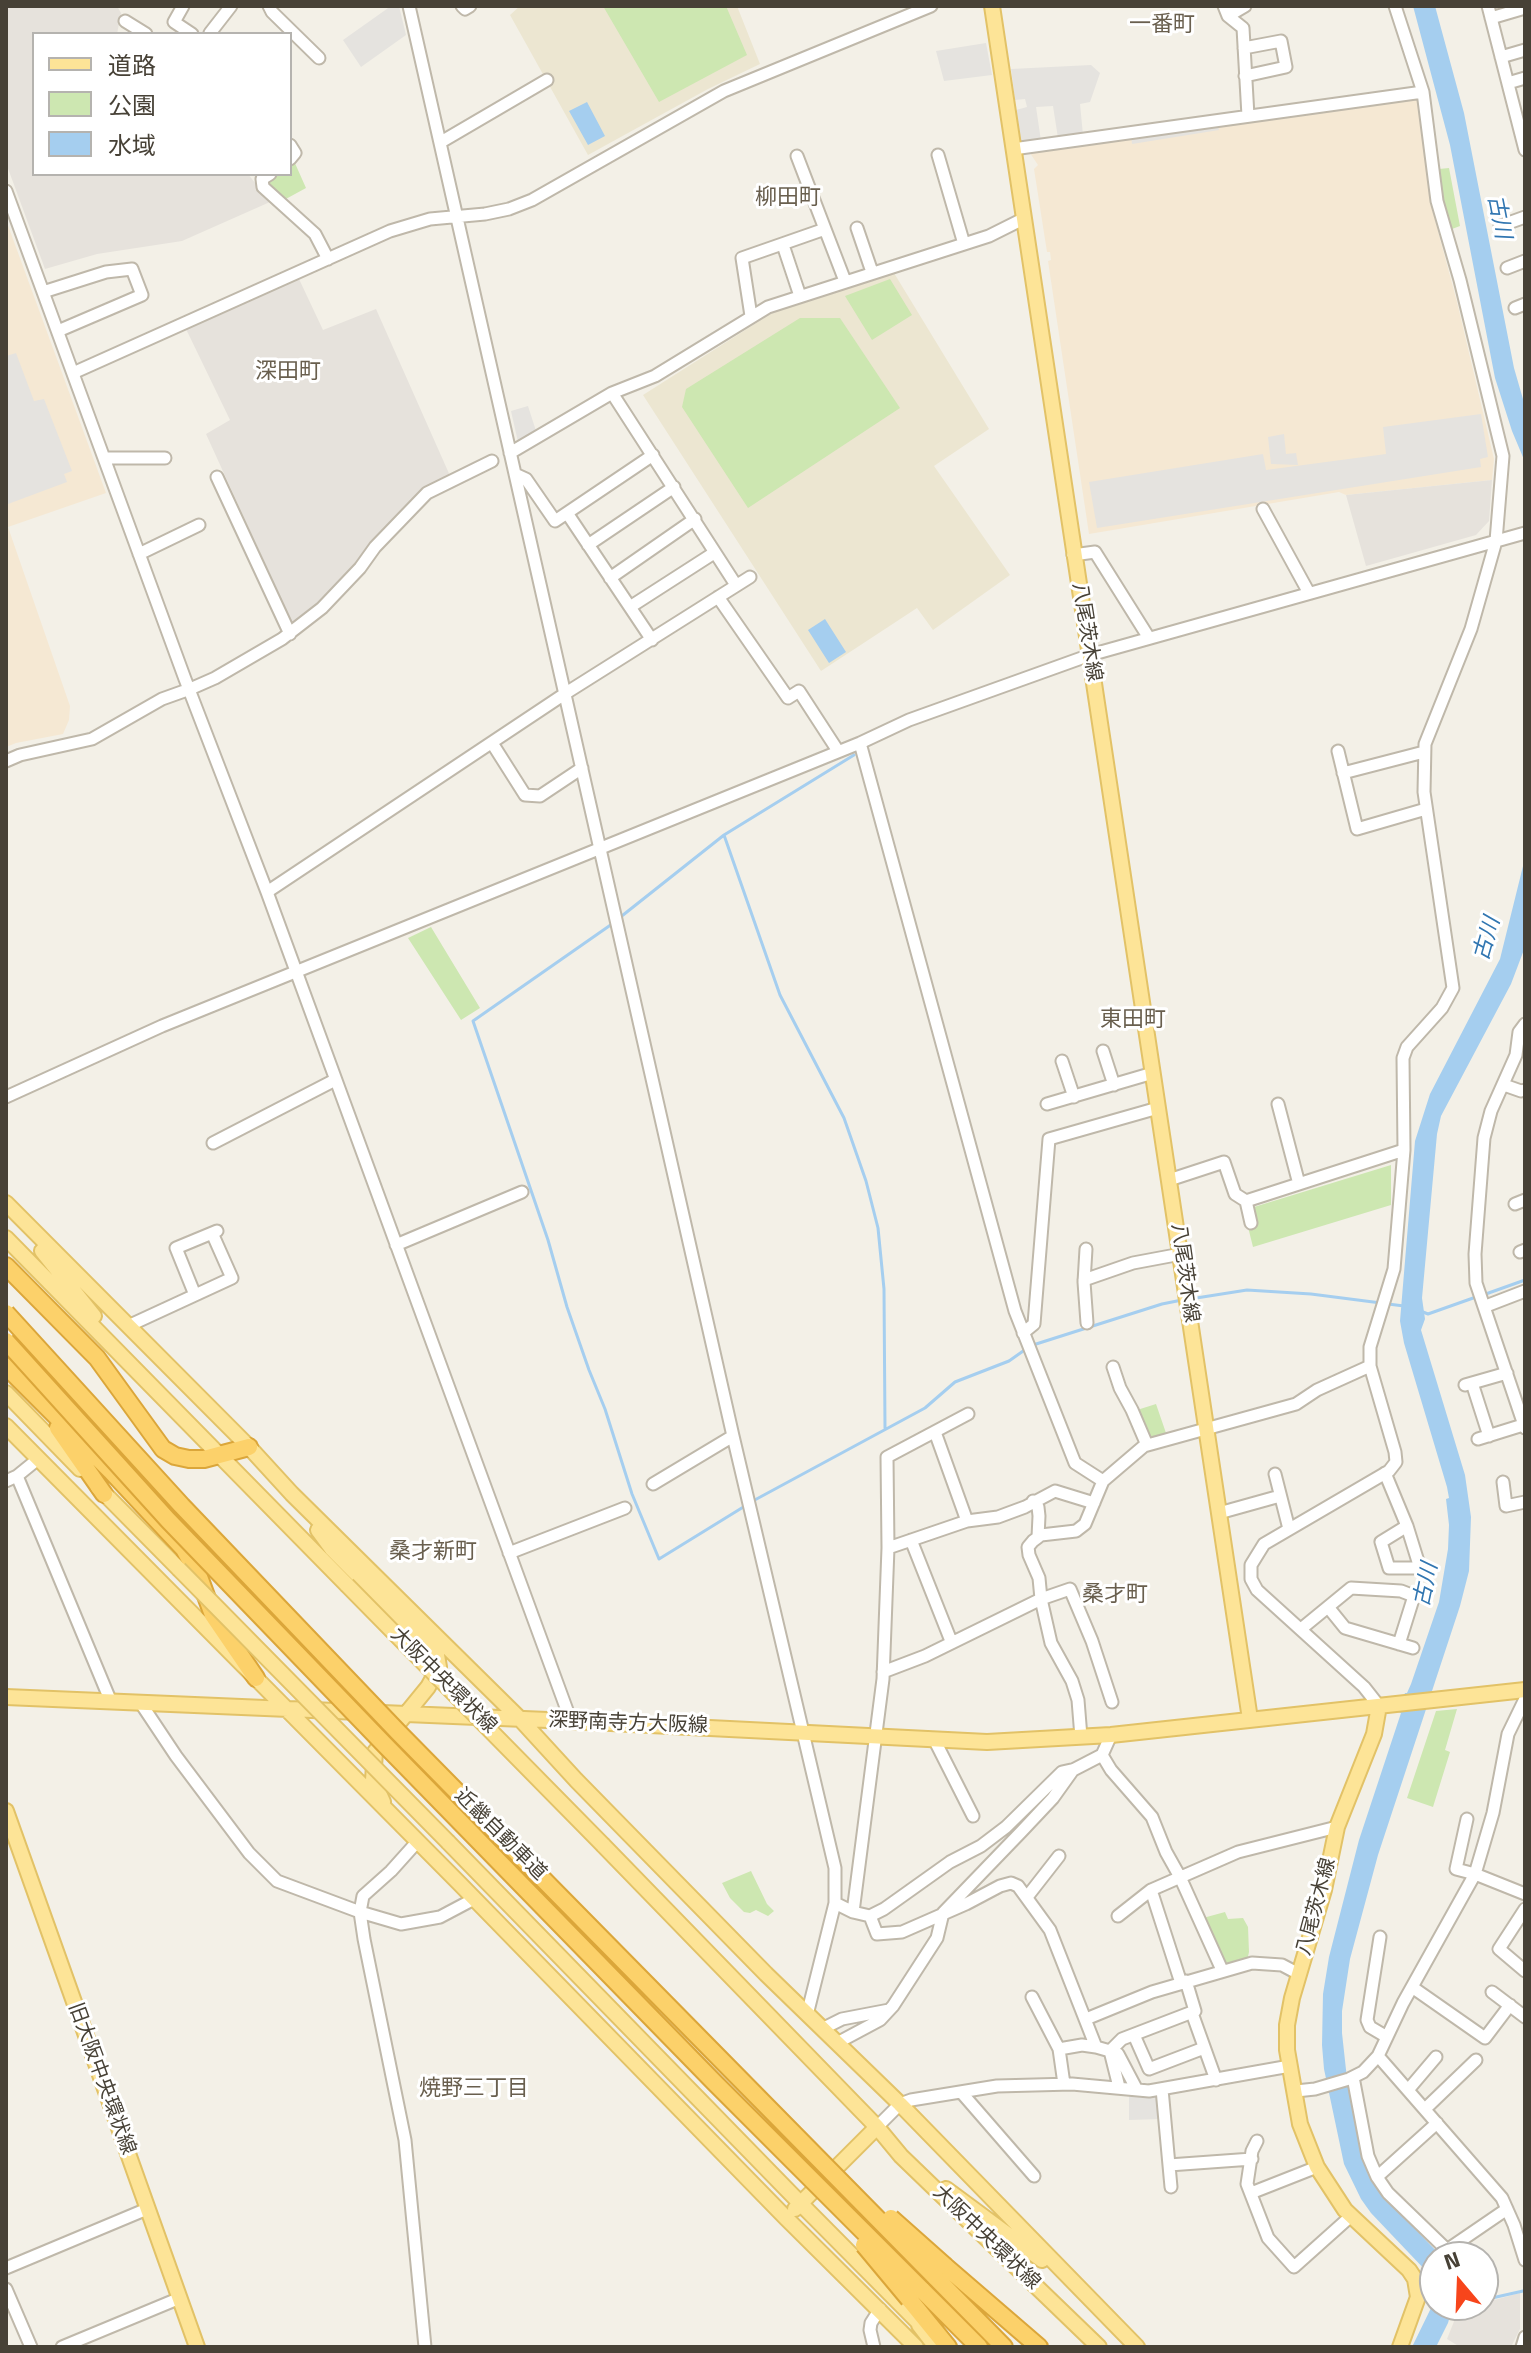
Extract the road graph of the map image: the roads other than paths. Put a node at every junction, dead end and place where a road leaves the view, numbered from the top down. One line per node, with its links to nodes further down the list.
1 (231, 6): 18 (street)
2 (269, 6): 22 (street)
3 (409, 6): 29 (street)
4 (462, 6): 5 (street)
5 (470, 6)
6 (931, 6): 36 (street)
7 (992, 6): 30 (main road, 八尾茨木線)
8 (1245, 6): 12 (street)
9 (1395, 6): 27 (street)
10 (1525, 8): 13 (street)
11 (177, 11): 16 (street); 17 (street)
12 (1226, 11): 19 (street)
13 (1490, 12): 21 (street)
14 (125, 21): 15 (street)
15 (143, 32)
16 (167, 32)
17 (191, 32)
18 (212, 32)
19 (1244, 48): 23 (street); 23 (street)
20 (1525, 50): 21 (street)
21 (1501, 57): 26 (street)
22 (319, 58)
23 (1245, 76): 28 (street)
24 (1525, 78): 26 (street)
25 (547, 80): 29 (street)
26 (1508, 83): 31 (street)
27 (1423, 92): 28 (street); 68 (street)
28 (1248, 116): 30 (street)
29 (441, 142): 36 (street)
30 (1013, 149): 38 (main road, 八尾茨木線)
31 (1525, 150)
32 (938, 155): 42 (street)
33 (797, 156): 41 (street)
34 (267, 176): 44 (street)
35 (6, 191): 49 (street)
36 (457, 216): 44 (street); 55 (street)
37 (1525, 217): 39 (street)
38 (1023, 219): 42 (street); 72 (main road, 八尾茨木線)
39 (1500, 226)
40 (857, 228): 47 (street)
41 (825, 229): 43 (street); 48 (street)
42 (964, 244): 47 (street)
43 (783, 245): 50 (street); 51 (street)
44 (328, 259): 53 (street)
45 (1525, 261): 46 (street)
46 (1507, 268)
47 (872, 272): 48 (street)
48 (845, 281): 50 (street)
49 (43, 292): 52 (street); 52 (street)
50 (800, 296): 51 (street)
51 (751, 316): 54 (street)
52 (58, 331): 53 (street)
53 (73, 373): 57 (street)
54 (612, 393): 55 (street); 56 (street)
55 (510, 453): 60 (street)
56 (653, 455): 62 (street); 64 (street)
57 (104, 458): 58 (street); 71 (street)
58 (165, 458)
59 (492, 461): 79 (street)
60 (515, 474): 64 (street); 84 (street)
61 (217, 477): 79 (street)
62 (674, 487): 65 (street); 69 (street)
63 (1263, 509): 76 (street)
64 (567, 513): 69 (street)
65 (695, 519): 70 (street); 74 (street)
66 (199, 525): 71 (street)
67 (1523, 534): 68 (street)
68 (1496, 541): 76 (street); 89 (street)
69 (588, 545): 74 (street)
70 (714, 553): 75 (street); 78 (street)
71 (139, 554): 83 (street)
72 (1073, 555): 80 (street); 82 (main road, 八尾茨木線)
73 (750, 577): 75 (street)
74 (610, 578): 78 (street)
75 (736, 585): 77 (street)
76 (1309, 593): 80 (street)
77 (718, 597): 81 (street); 87 (street)
78 (630, 607): 81 (street)
79 (290, 634): 83 (street)
80 (1149, 638): 82 (street)
81 (652, 640): 84 (street)
82 (1090, 655): 86 (street); 100 (main road, 八尾茨木線)
83 (190, 689): 90 (street); 95 (street)
84 (566, 693): 85 (street); 91 (street)
85 (492, 743): 91 (street); 95 (street)
86 (860, 743): 87 (street); 131 (street)
87 (838, 751): 94 (street)
88 (1338, 751): 92 (street)
89 (1424, 752): 92 (street); 93 (street)
90 (6, 761)
91 (582, 768): 94 (street)
92 (1343, 773): 93 (street)
93 (1426, 809): 111 (street)
94 (600, 848): 96 (street); 144 (street)
95 (267, 892): 96 (street)
96 (295, 972): 101 (street); 105 (street)
97 (1525, 1024): 103 (street)
98 (1103, 1051): 102 (street)
99 (1062, 1061): 106 (street)
100 (1153, 1073): 102 (street); 109 (main road, 八尾茨木線)
101 (335, 1080): 110 (street); 119 (street)
102 (1114, 1085): 106 (street)
103 (1504, 1085): 104 (street); 126 (street)
104 (1525, 1090)
105 (6, 1097)
106 (1074, 1097): 107 (street)
107 (1047, 1104)
108 (1278, 1104): 113 (street)
109 (1158, 1108): 112 (main road, 八尾茨木線); 131 (street)
110 (213, 1143)
111 (1404, 1150): 113 (street); 134 (street)
112 (1169, 1180): 115 (street); 121 (main road, 八尾茨木線)
113 (1299, 1184): 115 (street)
114 (522, 1192): 119 (street)
115 (1246, 1201): 117 (street)
116 (6, 1205): 129 (main road); 133 (main road)
117 (1251, 1223)
118 (6, 1238): 133 (main road, 大阪中央環状線)
119 (396, 1245): 169 (street)
120 (1086, 1249): 123 (street)
121 (1181, 1254): 123 (street); 142 (main road, 八尾茨木線)
122 (6, 1266): 147 (highway)
123 (1084, 1280): 128 (street)
124 (1525, 1291): 126 (street)
125 (195, 1295): 125 (street); 129 (street)
126 (1483, 1298): 136 (street)
127 (6, 1313): 257 (highway, 近畿自動車道, bridge)
128 (1087, 1323)
129 (128, 1326): 146 (main road)
130 (6, 1341): 246 (highway, 近畿自動車道, bridge)
131 (1027, 1342): 152 (street)
132 (6, 1366): 137 (highway)
133 (133, 1366): 147 (main road, 大阪中央環状線)
134 (1370, 1366): 142 (street); 149 (street)
135 (1113, 1367): 145 (street)
136 (1507, 1373): 141 (street); 141 (street)
137 (28, 1389): 155 (highway); 177 (highway)
138 (6, 1393): 155 (main road)
139 (968, 1414): 143 (street)
140 (6, 1426): 148 (main road)
141 (1524, 1427)
142 (1206, 1430): 145 (street); 162 (main road, 八尾茨木線)
143 (935, 1432): 163 (street); 168 (street)
144 (733, 1436): 154 (street); 190 (street)
145 (1147, 1445): 152 (street)
146 (249, 1447): 147 (highway); 156 (main road)
147 (218, 1455): 259 (main road, 大阪中央環状線, bridge)
148 (38, 1459): 151 (street); 177 (main road)
149 (1385, 1473): 164 (street); 165 (street)
150 (1275, 1474): 157 (street)
151 (11, 1478): 181 (street)
152 (1103, 1481): 160 (street)
153 (1503, 1482): 159 (street)
154 (653, 1484)
155 (104, 1494): 256 (main road, bridge)
156 (292, 1494): 186 (main road); 188 (main road)
157 (1280, 1496): 162 (street); 165 (street)
158 (1033, 1501): 160 (street); 163 (street); 166 (street)
159 (1525, 1502)
160 (1094, 1503): 166 (street)
161 (625, 1508): 169 (street)
162 (1219, 1513): 187 (main road, 八尾茨木線)
163 (967, 1521): 167 (street)
164 (1407, 1526)
165 (1289, 1529): 172 (street)
166 (1038, 1537): 170 (street)
167 (911, 1540): 168 (street); 173 (street)
168 (888, 1548): 176 (street)
169 (509, 1553): 189 (street)
170 (1041, 1599): 173 (street); 183 (street); 193 (street)
171 (1328, 1607): 172 (street); 174 (street); 174 (street)
172 (1301, 1629): 184 (street)
173 (951, 1641): 176 (street)
174 (1399, 1644): 175 (street)
175 (1413, 1648)
176 (883, 1672): 191 (street)
177 (256, 1678): 185 (main road)
178 (1525, 1690): 184 (main road)
179 (6, 1697): 181 (main road, 深野南寺方大阪線)
180 (1525, 1699): 204 (street)
181 (111, 1702): 182 (main road, 深野南寺方大阪線)
182 (140, 1702): 185 (main road, 深野南寺方大阪線); 212 (street)
183 (1112, 1702)
184 (1379, 1706): 187 (main road); 201 (main road, 八尾茨木線)
185 (287, 1709): 186 (main road, 深野南寺方大阪線); 198 (main road)
186 (404, 1715): 188 (main road, 深野南寺方大阪線); 198 (main road)
187 (1250, 1719): 192 (main road, 深野南寺方大阪線)
188 (521, 1720): 189 (main road, 深野南寺方大阪線); 229 (main road)
189 (571, 1721): 190 (main road, 深野南寺方大阪線)
190 (804, 1732): 191 (main road, 深野南寺方大阪線); 210 (street)
191 (875, 1735): 194 (main road, 深野南寺方大阪線); 213 (street)
192 (1111, 1735): 193 (main road, 深野南寺方大阪線); 195 (street)
193 (1081, 1737): 194 (main road, 深野南寺方大阪線)
194 (934, 1739): 199 (street)
195 (1102, 1755): 196 (street); 205 (street)
196 (1073, 1770): 214 (street); 215 (street)
197 (6, 1811): 270 (main road, 旧大阪中央環状線)
198 (388, 1812): 202 (main road)
199 (973, 1816)
200 (1467, 1819): 204 (street)
201 (1337, 1827): 205 (street); 220 (main road, 八尾茨木線)
202 (417, 1842): 209 (main road); 212 (street)
203 (1059, 1856): 208 (street)
204 (1475, 1874): 207 (street); 222 (street)
205 (1180, 1877): 206 (street); 218 (street)
206 (1151, 1890): 216 (street); 221 (street)
207 (1525, 1894)
208 (1027, 1897): 214 (street); 231 (street)
209 (474, 1899): 212 (street); 225 (main road)
210 (835, 1903): 213 (street); 229 (street)
211 (1525, 1909): 219 (street)
212 (360, 1912): 285 (street)
213 (853, 1912): 215 (street)
214 (943, 1913): 215 (street); 227 (street)
215 (870, 1916)
216 (1118, 1916)
217 (1380, 1937): 234 (street)
218 (1222, 1970): 220 (street); 221 (street)
219 (1525, 1971)
220 (1299, 1974): 243 (main road, 八尾茨木線)
221 (1183, 1982): 228 (street); 231 (street)
222 (1412, 1987): 226 (street); 234 (street)
223 (1492, 1992): 226 (street)
224 (1032, 1997): 238 (street)
225 (573, 2000): 256 (main road); 273 (main road)
226 (1510, 2005): 230 (street)
227 (889, 2010): 232 (street); 235 (street)
228 (1192, 2013): 233 (street); 237 (street)
229 (807, 2015): 232 (main road)
230 (1525, 2017)
231 (1086, 2019): 236 (street)
232 (822, 2029): 235 (main road)
233 (1134, 2035): 237 (street); 239 (street)
234 (1387, 2037): 240 (street)
235 (837, 2043): 254 (main road)
236 (1096, 2047): 238 (street); 239 (street)
237 (1204, 2048): 245 (street)
238 (1059, 2049): 247 (street)
239 (1110, 2051): 248 (street); 250 (street)
240 (1378, 2056): 244 (street); 251 (street)
241 (1436, 2057): 251 (street)
242 (1476, 2060): 255 (street)
243 (1290, 2066): 245 (street); 252 (main road, 八尾茨木線)
244 (1351, 2078): 252 (street); 266 (street)
245 (1216, 2080): 249 (street)
246 (715, 2083): 289 (highway, bridge); 290 (highway, 近畿自動車道, bridge)
247 (1064, 2084): 248 (street); 253 (street)
248 (1119, 2087): 250 (street)
249 (1162, 2089): 250 (street); 263 (street)
250 (1137, 2090)
251 (1408, 2090): 255 (street)
252 (1296, 2091): 264 (main road, 八尾茨木線)
253 (961, 2092): 254 (street); 265 (street)
254 (900, 2104): 259 (street); 276 (main road)
255 (1425, 2109): 258 (street)
256 (714, 2115): 269 (main road)
257 (779, 2118): 291 (highway, 近畿自動車道, bridge); 292 (highway, bridge)
258 (1437, 2123): 266 (street); 271 (street)
259 (877, 2127): 261 (main road, 大阪中央環状線); 269 (main road)
260 (1257, 2141): 262 (street)
261 (901, 2156): 276 (main road); 293 (main road, 大阪中央環状線)
262 (1252, 2159): 263 (street); 268 (street)
263 (1169, 2165): 267 (street)
264 (1317, 2167): 268 (street); 272 (main road, 八尾茨木線)
265 (1034, 2176)
266 (1377, 2177): 271 (street)
267 (1171, 2187)
268 (1251, 2193): 272 (street)
269 (800, 2203): 273 (main road); 280 (main road)
270 (147, 2209): 275 (street); 278 (main road, 旧大阪中央環状線)
271 (1507, 2209): 274 (street)
272 (1351, 2216): 295 (main road, 八尾茨木線)
273 (786, 2218): 279 (main road)
274 (1525, 2260)
275 (6, 2268)
276 (1077, 2286): 294 (main road)
277 (6, 2289): 282 (street)
278 (180, 2298): 283 (street); 284 (main road, 旧大阪中央環状線)
279 (880, 2309): 286 (street); 287 (main road)
280 (910, 2313): 288 (main road); 289 (main road)
281 (1525, 2337): 296 (street)
282 (31, 2347)
283 (62, 2347)
284 (197, 2347)
285 (425, 2347)
286 (874, 2347)
287 (916, 2347)
288 (936, 2347)
289 (946, 2347)
290 (979, 2347)
291 (1004, 2347)
292 (1039, 2347)
293 (1099, 2347)
294 (1137, 2347)
295 (1400, 2347)
296 (1522, 2347)

